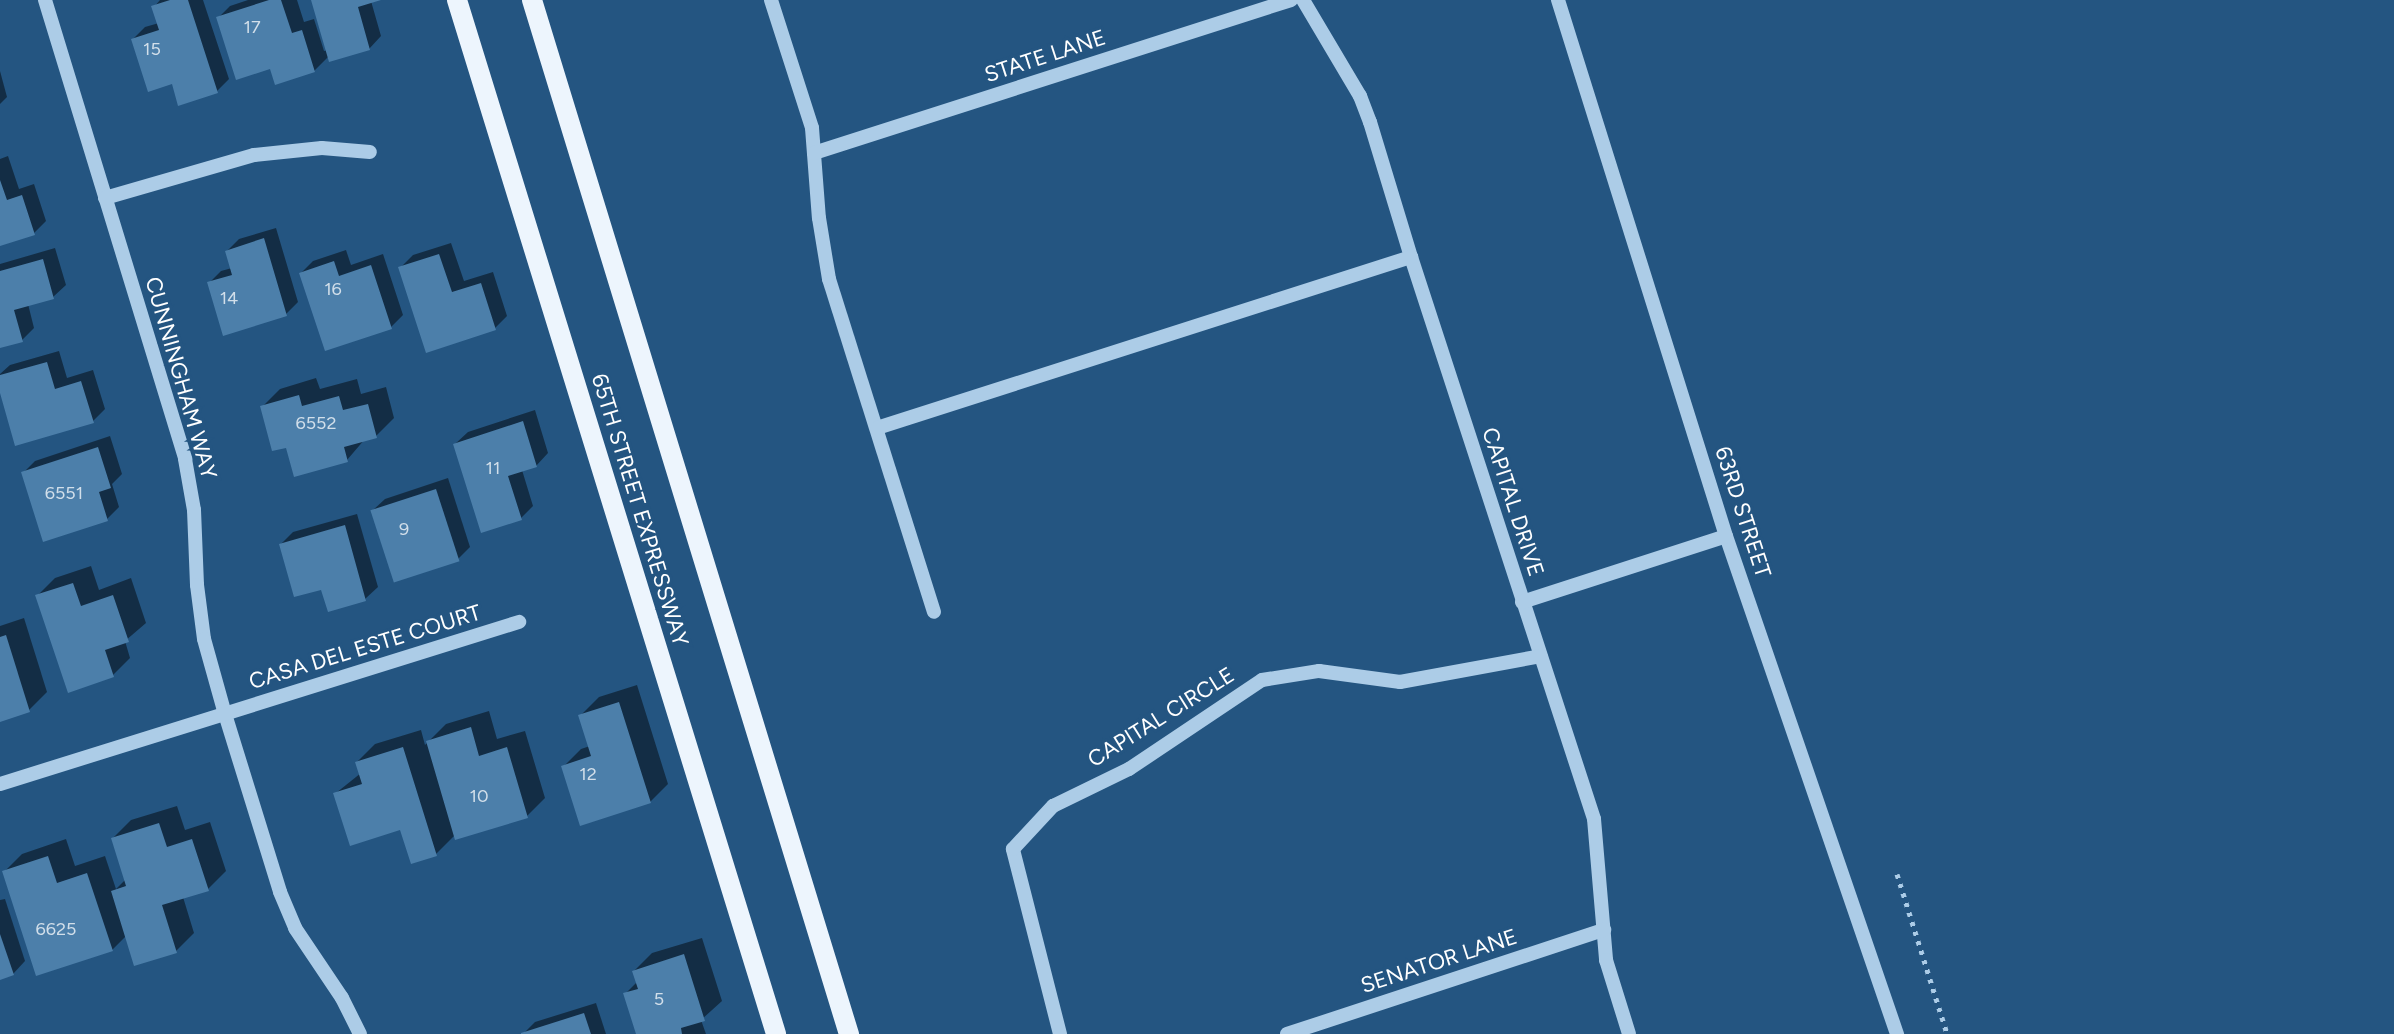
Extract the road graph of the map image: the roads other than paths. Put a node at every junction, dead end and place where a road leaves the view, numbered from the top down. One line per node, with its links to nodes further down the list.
1 (45, 0): 10 (street, CUNNINGHAM WAY)
2 (457, 0): 22 (main road, 65TH STREET EXPRESSWAY)
3 (532, 0): 23 (main road, 65TH STREET EXPRESSWAY)
4 (771, 0): 9 (street)
5 (1291, 0): 9 (street, STATE LANE)
6 (1303, 0): 11 (street, CAPITAL DRIVE)
7 (1558, 0): 13 (street, 63RD STREET)
8 (370, 152): 10 (street)
9 (814, 153): 12 (street)
10 (105, 198): 18 (street, CUNNINGHAM WAY)
11 (1411, 257): 12 (street); 14 (street, CAPITAL DRIVE)
12 (877, 428): 15 (street)
13 (1726, 536): 14 (street); 27 (street, 63RD STREET)
14 (1522, 602): 17 (street, CAPITAL DRIVE)
15 (934, 612)
16 (519, 622): 18 (street, CASA DEL ESTE COURT)
17 (1541, 656): 20 (street, CAPITAL DRIVE); 24 (street, CAPITAL CIRCLE)
18 (225, 714): 19 (street, CASA DEL ESTE COURT); 21 (street, CUNNINGHAM WAY)
19 (0, 784)
20 (1604, 930): 25 (street, SENATOR LANE); 26 (street, CAPITAL DRIVE)
21 (360, 1034)
22 (776, 1034)
23 (849, 1034)
24 (1060, 1034)
25 (1287, 1034)
26 (1629, 1034)
27 (1897, 1034)

